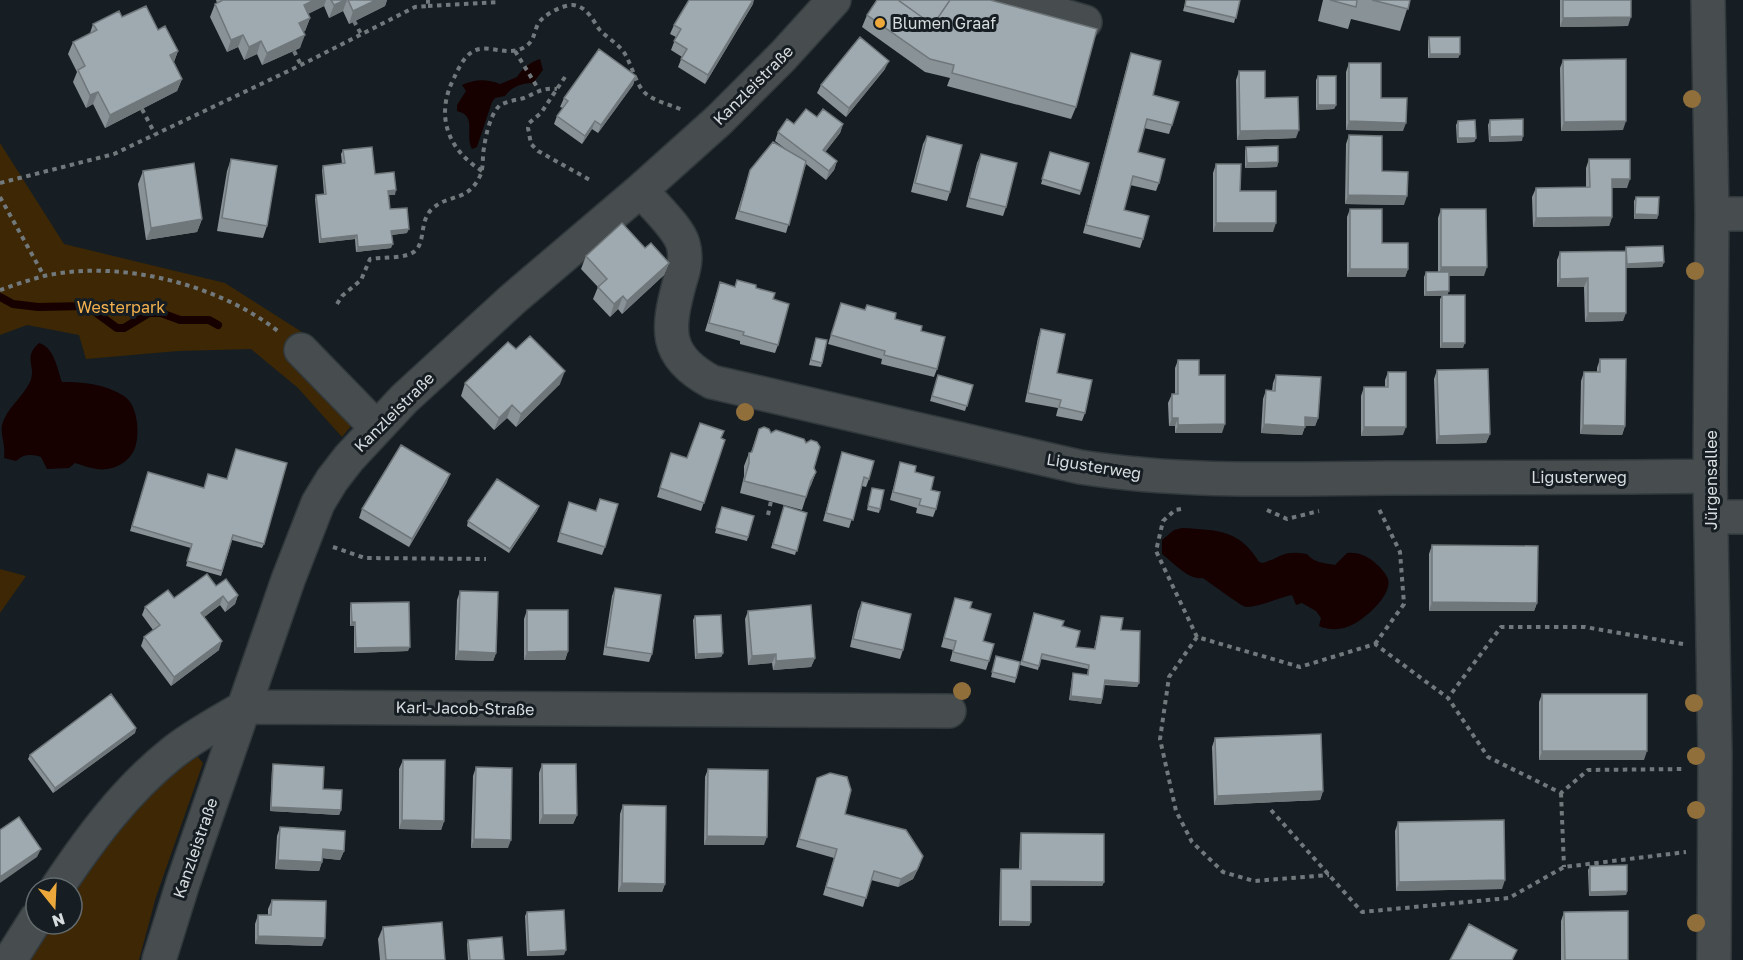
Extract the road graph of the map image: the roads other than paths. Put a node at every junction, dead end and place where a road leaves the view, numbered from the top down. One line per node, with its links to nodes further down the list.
1 (834, 0): 5 (street, Kanzleistraße)
2 (1009, 0): 4 (street)
3 (1708, 0): 6 (street, Jürgensallee)
4 (1085, 22)
5 (641, 190): 8 (street, Kanzleistraße); 9 (street, Ligusterweg)
6 (1727, 214): 9 (street, Jürgensallee)
7 (301, 350): 8 (street)
8 (376, 428): 12 (street, Kanzleistraße)
9 (1710, 476): 10 (street, Jürgensallee)
10 (1711, 517): 11 (street); 15 (street, Jürgensallee)
11 (1743, 517)
12 (245, 707): 13 (street, Karl-Jacob-Straße); 14 (street); 18 (street, Kanzleistraße)
13 (949, 711)
14 (66, 876)
15 (1729, 918): 19 (street, Jürgensallee)
16 (25, 936): 17 (street)
17 (10, 960)
18 (159, 960)
19 (1714, 960)

